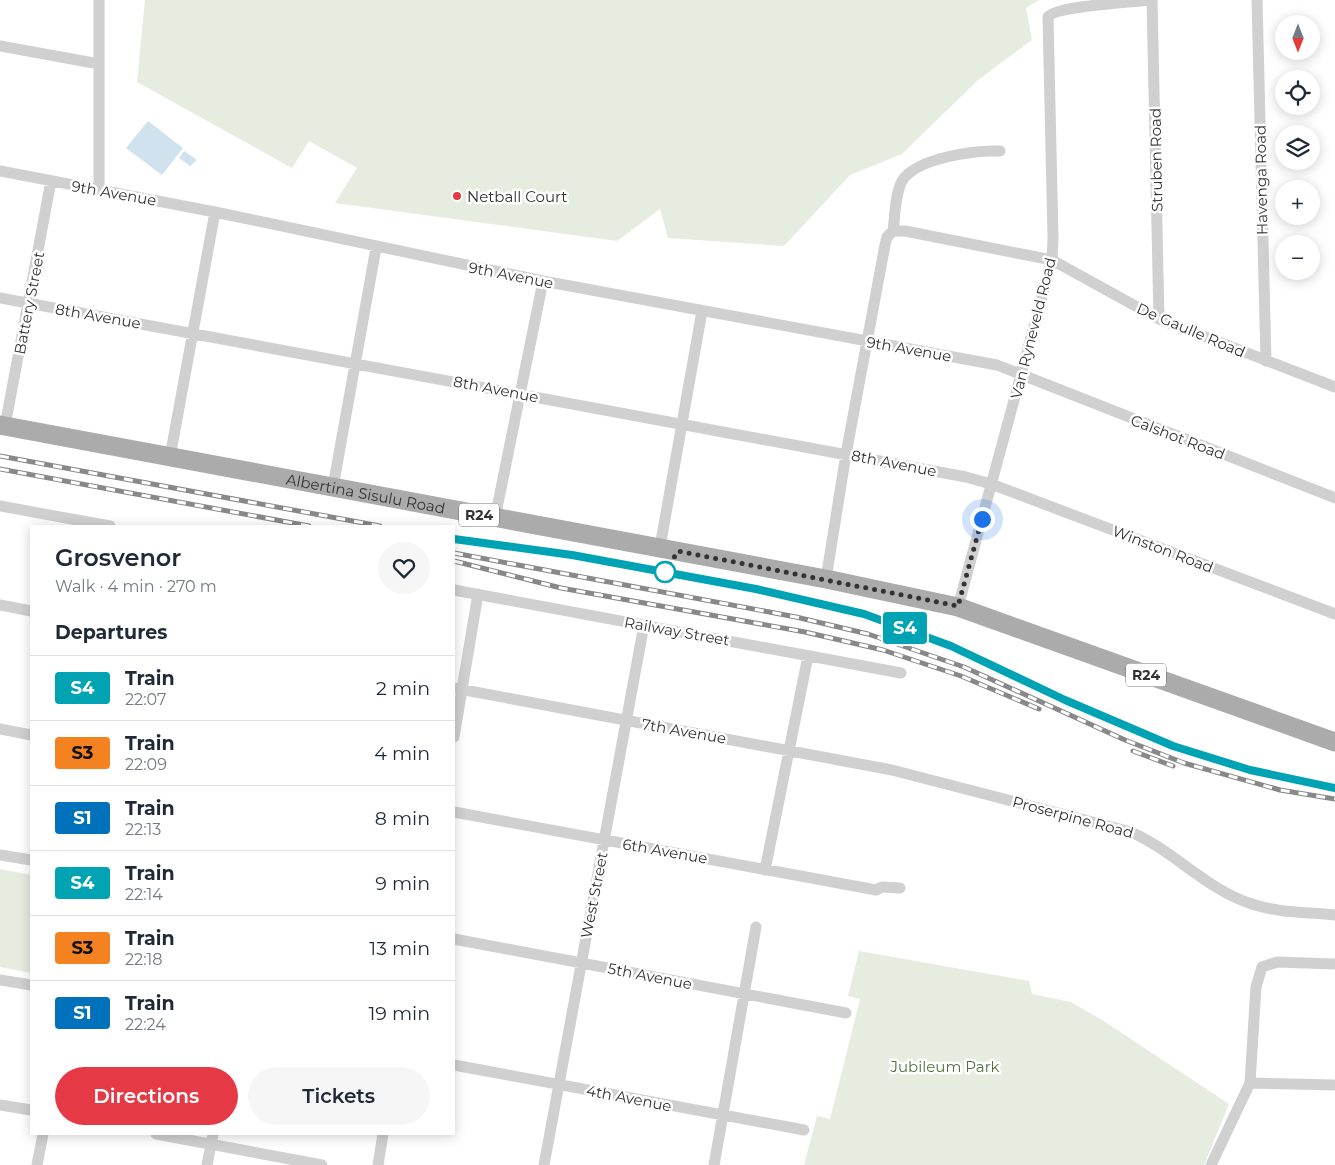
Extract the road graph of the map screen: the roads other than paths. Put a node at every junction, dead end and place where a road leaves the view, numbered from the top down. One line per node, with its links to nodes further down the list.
1 (99, 0): 5 (street)
2 (1152, 0): 13 (street, Van Ryneveld Road); 18 (street, Struben Road)
3 (1257, 0): 21 (street, Havenga Road)
4 (0, 46): 5 (street)
5 (99, 64): 9 (street)
6 (1000, 151): 11 (street)
7 (0, 171): 8 (street, 9th Avenue)
8 (51, 181): 9 (street, 9th Avenue); 16 (street, Battery Street)
9 (99, 190): 10 (street, 9th Avenue)
10 (215, 212): 12 (street, 9th Avenue); 19 (street)
11 (892, 231): 13 (street, De Gaulle Road); 20 (street)
12 (376, 248): 14 (street, 9th Avenue); 22 (street)
13 (1052, 260): 18 (street, De Gaulle Road); 23 (street, Van Ryneveld Road)
14 (543, 282): 17 (street, 9th Avenue); 25 (street)
15 (0, 298): 16 (street, 8th Avenue)
16 (29, 303): 19 (street, 8th Avenue); 27 (street, Battery Street)
17 (702, 311): 20 (street, 9th Avenue); 26 (street)
18 (1160, 319): 21 (street, De Gaulle Road)
19 (193, 333): 22 (street, 8th Avenue); 29 (street)
20 (867, 341): 23 (street, 9th Avenue); 28 (street)
21 (1266, 361): 24 (street, De Gaulle Road)
22 (356, 363): 25 (street, 8th Avenue); 31 (street)
23 (1022, 376): 30 (street, Van Ryneveld Road); 32 (street, Calshot Road)
24 (1335, 387)
25 (519, 394): 26 (street, 8th Avenue); 34 (street)
26 (682, 424): 28 (street, 8th Avenue); 36 (street)
27 (2, 425): 29 (main road, Albertina Sisulu Road / R24)
28 (846, 454): 30 (street, 8th Avenue); 37 (street)
29 (170, 457): 31 (main road, Albertina Sisulu Road / R24)
30 (991, 484): 41 (street, Van Ryneveld Road); 43 (street, Winston Road)
31 (333, 487): 34 (main road, Albertina Sisulu Road / R24)
32 (1335, 498)
33 (0, 506): 35 (street)
34 (495, 518): 36 (main road, Albertina Sisulu Road / R24)
35 (104, 525)
36 (660, 547): 37 (main road, Albertina Sisulu Road / R24)
37 (826, 579): 41 (main road, Albertina Sisulu Road / R24)
38 (455, 590): 39 (street, Railway Street)
39 (478, 594): 44 (street, Railway Street); 47 (street)
40 (0, 605): 42 (street)
41 (958, 606): 52 (main road, Albertina Sisulu Road / R24)
42 (30, 611)
43 (1335, 614)
44 (644, 625): 45 (street, Railway Street); 48 (street, West Street)
45 (808, 656): 46 (street, Railway Street); 53 (street)
46 (901, 673)
47 (457, 689): 48 (street, 7th Avenue); 49 (street)
48 (627, 720): 53 (street, 7th Avenue); 56 (street, West Street)
49 (455, 721)
50 (0, 729): 51 (street)
51 (30, 735)
52 (1335, 742)
53 (790, 750): 54 (street, 7th Avenue); 59 (street)
54 (914, 775): 61 (street, Proserpine Road)
55 (455, 812): 56 (street, 6th Avenue)
56 (604, 840): 59 (street, 6th Avenue); 64 (street, West Street)
57 (0, 855): 58 (street)
58 (30, 860)
59 (765, 870): 60 (street, 6th Avenue)
60 (900, 888)
61 (1335, 915)
62 (756, 928): 68 (street)
63 (455, 939): 64 (street, 5th Avenue)
64 (581, 963): 68 (street, 5th Avenue); 72 (street, West Street)
65 (1335, 964): 71 (street)
66 (0, 980): 67 (street)
67 (30, 986)
68 (744, 994): 69 (street, 5th Avenue); 76 (street)
69 (846, 1013)
70 (455, 1065): 72 (street, 4th Avenue)
71 (1250, 1083): 73 (street); 88 (street)
72 (558, 1084): 76 (street, 4th Avenue); 86 (street, West Street)
73 (1335, 1085)
74 (0, 1105): 75 (street)
75 (30, 1110)
76 (723, 1115): 77 (street, 4th Avenue); 87 (street)
77 (804, 1130)
78 (43, 1135): 82 (street)
79 (167, 1135): 81 (street)
80 (383, 1135): 85 (street)
81 (212, 1139): 83 (street); 84 (street)
82 (37, 1165)
83 (207, 1165)
84 (322, 1165)
85 (378, 1165)
86 (544, 1165)
87 (714, 1165)
88 (1211, 1165)

